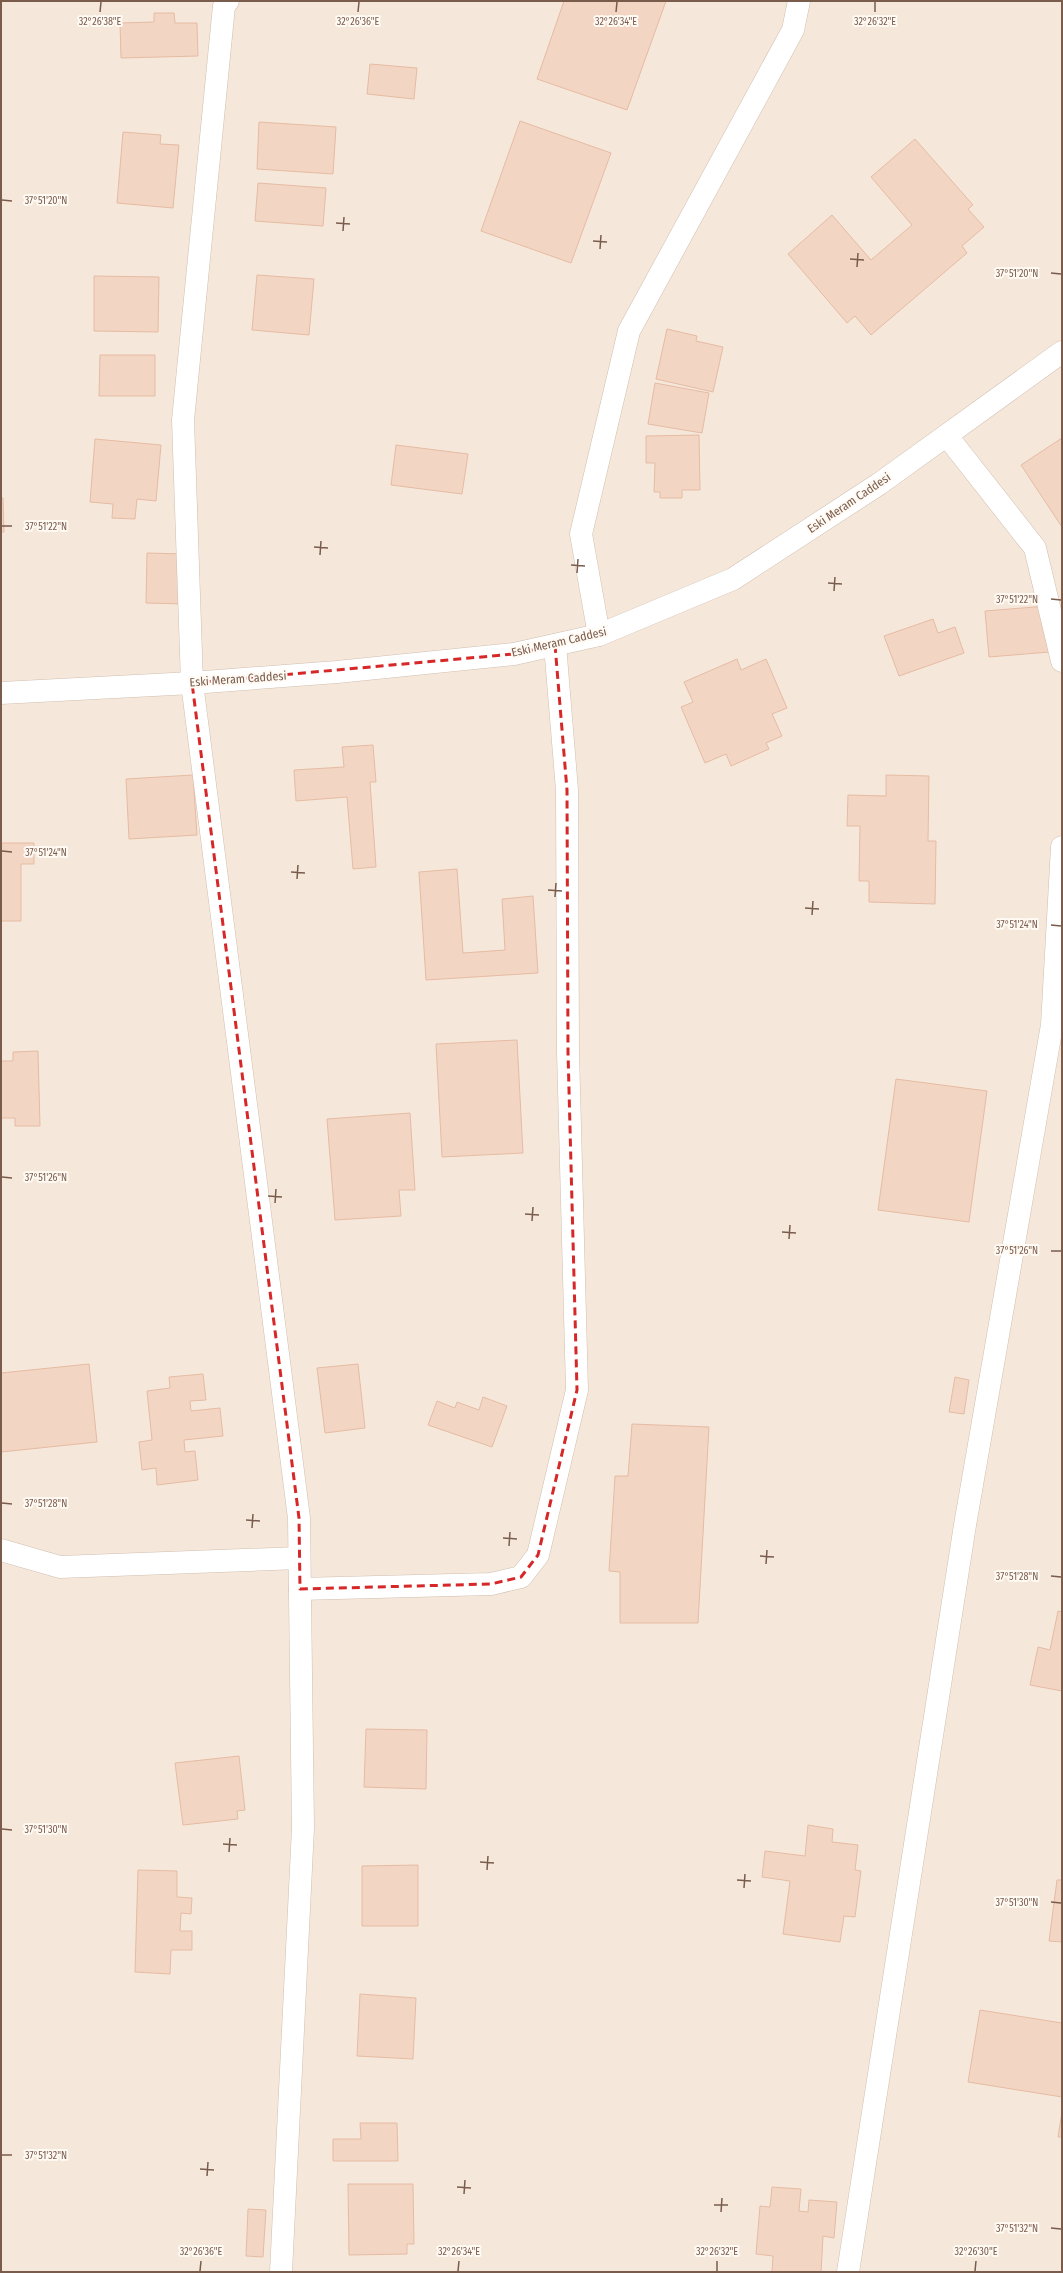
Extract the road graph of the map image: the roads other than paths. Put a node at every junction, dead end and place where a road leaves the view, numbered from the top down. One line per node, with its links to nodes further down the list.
1 (228, 1): 8 (street)
2 (799, 1): 5 (street)
3 (1062, 352): 4 (street, Eski Meram Caddesi)
4 (946, 436): 5 (street, Eski Meram Caddesi); 7 (street)
5 (599, 635): 6 (street, Eski Meram Caddesi)
6 (555, 645): 8 (street, Eski Meram Caddesi); 13 (street)
7 (1062, 661)
8 (192, 683): 9 (street, Eski Meram Caddesi); 12 (street)
9 (1, 693)
10 (1062, 847): 15 (street)
11 (1, 1550): 12 (street)
12 (300, 1558): 13 (street)
13 (300, 1589): 14 (street)
14 (281, 2272)
15 (848, 2272)

